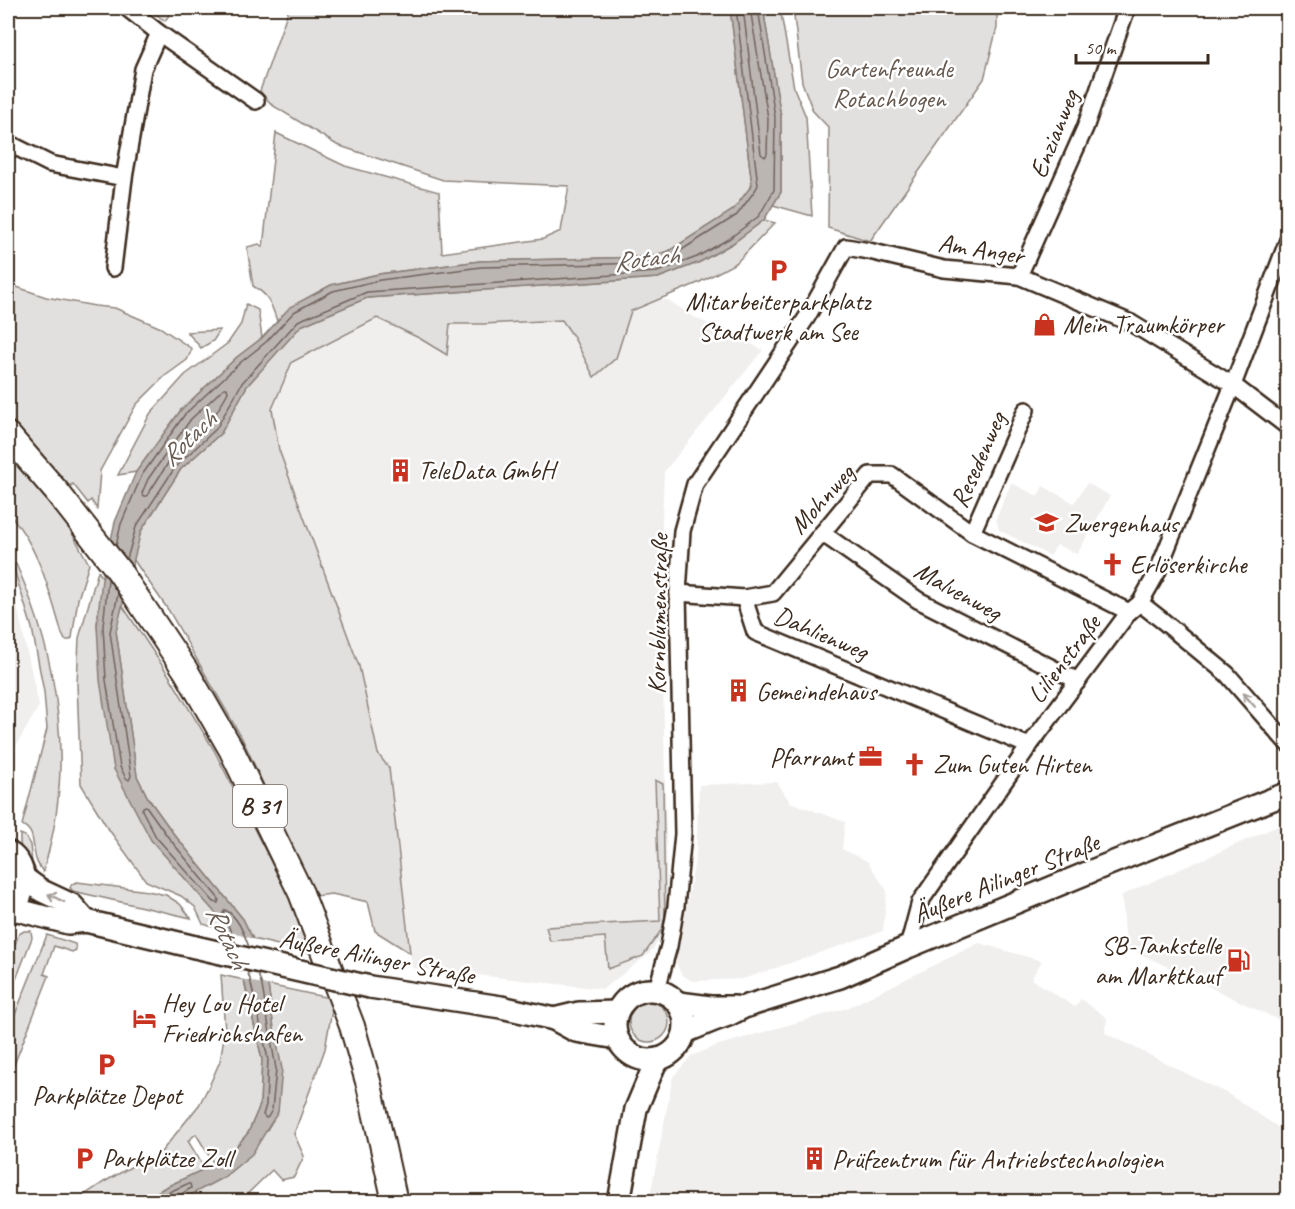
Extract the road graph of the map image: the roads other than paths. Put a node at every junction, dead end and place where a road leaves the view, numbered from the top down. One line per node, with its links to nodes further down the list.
1 (127, 8): 3 (street)
2 (1127, 8): 10 (street, Enzianweg)
3 (159, 33): 4 (street); 6 (street)
4 (256, 101)
5 (8, 143): 6 (street)
6 (124, 178): 9 (street)
7 (1287, 240): 11 (street, Lilienstraße)
8 (846, 247): 10 (street, Am Anger); 17 (street, Kornblumenstraße)
9 (113, 268)
10 (1019, 276): 11 (street, Am Anger)
11 (1233, 385): 13 (street, Am Anger); 19 (street, Lilienstraße)
12 (1026, 410): 16 (street, Resedenweg)
13 (1287, 427)
14 (8, 435): 39 (main road, B 31)
15 (822, 533): 16 (street, Mohnweg); 18 (street, Mohnweg); 20 (street, Malvenweg)
16 (972, 533): 19 (street, Resedenweg)
17 (678, 593): 18 (street, Dahlienweg); 29 (street, Kornblumenstraße)
18 (744, 598): 22 (street, Dahlienweg)
19 (1135, 608): 20 (street, Lilienstraße); 21 (street, Resedenweg, one-way to 19)
20 (1078, 681): 22 (street, Lilienstraße)
21 (1287, 744)
22 (1029, 746): 28 (street, Lilienstraße)
23 (1287, 793): 28 (main road, Äußere Ailinger Straße)
24 (8, 852): 25 (main road)
25 (24, 878): 26 (main road); 27 (main road, Äußere Ailinger Straße, one-way to 25)
26 (11, 911): 27 (main road, Äußere Ailinger Straße)
27 (86, 921): 33 (main road, Äußere Ailinger Straße, bridge)
28 (908, 947): 31 (main road, Äußere Ailinger Straße)
29 (657, 989): 30 (main road); 32 (main road)
30 (679, 1003): 31 (main road, Äußere Ailinger Straße); 34 (main road)
31 (744, 1007): 34 (main road, Äußere Ailinger Straße)
32 (617, 1012): 33 (main road, Äußere Ailinger Straße); 35 (main road)
33 (554, 1019): 35 (main road, Äußere Ailinger Straße)
34 (685, 1032): 37 (main road)
35 (617, 1038): 36 (main road)
36 (633, 1056): 37 (main road); 38 (main road)
37 (657, 1059): 38 (main road)
38 (636, 1109): 40 (main road)
39 (393, 1198)
40 (619, 1202)

